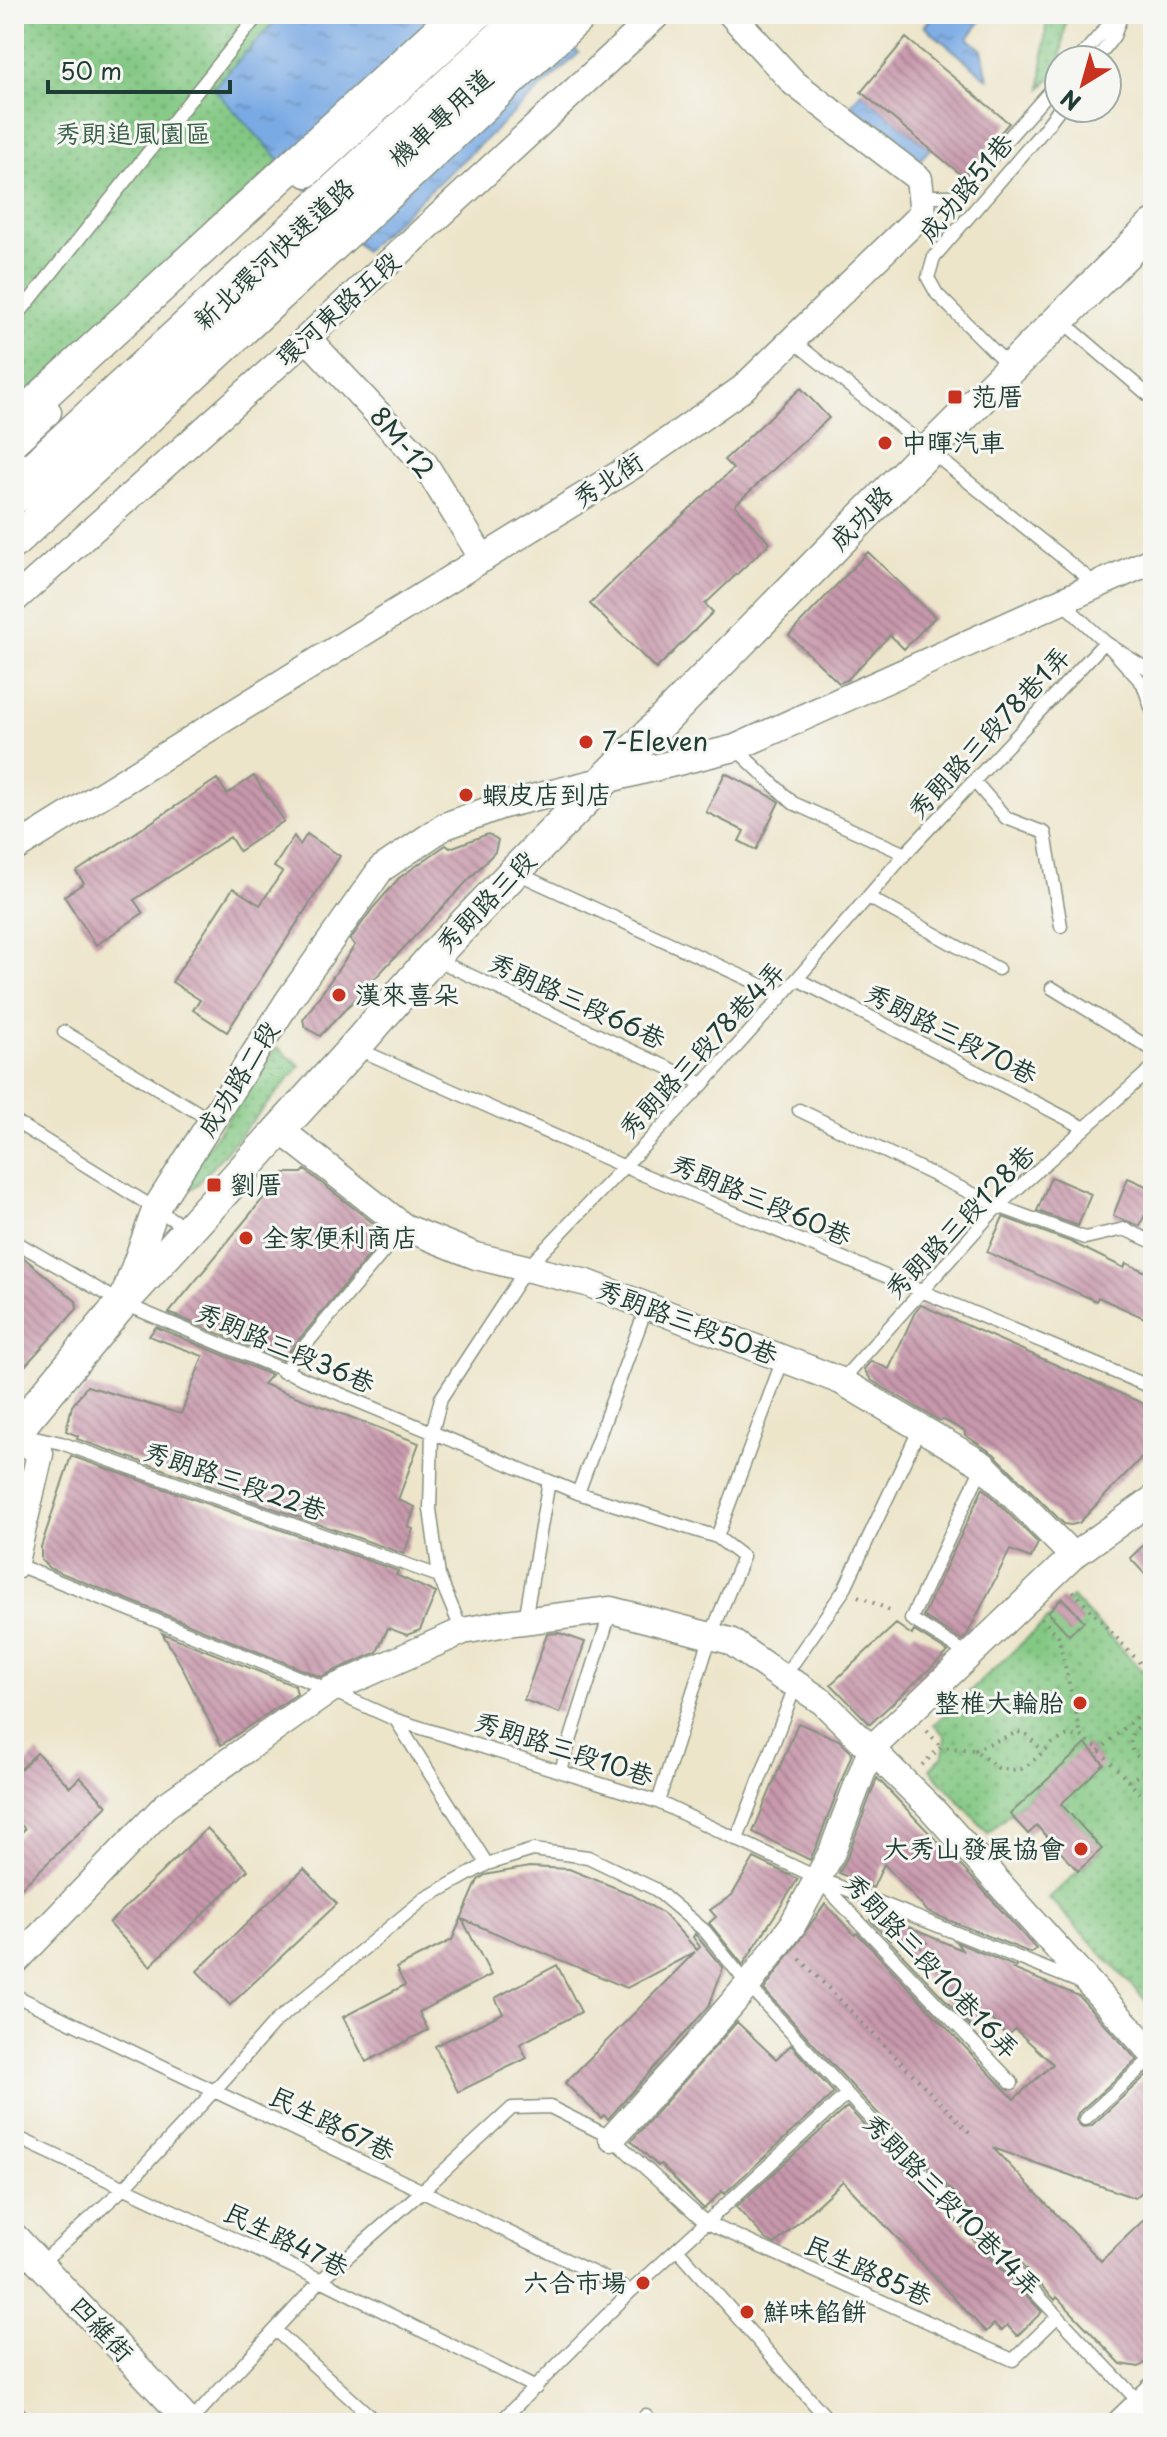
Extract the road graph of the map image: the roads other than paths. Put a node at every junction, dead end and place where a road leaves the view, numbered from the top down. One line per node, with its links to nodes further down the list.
1 (259, 14): 18 (lane)
2 (457, 14): 23 (street)
3 (481, 14): 24 (street, 機車專用道)
4 (499, 14): 26 (highway, 新北環河快速道路)
5 (532, 14): 27 (highway, 新北環河快速道路)
6 (552, 14): 28 (street, 機車專用道)
7 (582, 14): 29 (street, 環河東路五段)
8 (658, 14): 19 (street, 環河東路五段)
9 (731, 14): 15 (street)
10 (1120, 14): 11 (lane); 12 (lane)
11 (1093, 44)
12 (1108, 44)
13 (1043, 99): 15 (lane)
14 (1048, 124): 21 (lane, 成功路51巷)
15 (921, 196): 20 (street, 秀北街)
16 (1153, 226): 17 (street, 成功路)
17 (1060, 319): 21 (street, 成功路); 22 (lane)
18 (14, 320)
19 (307, 338): 30 (street, 8M-12); 33 (street, 環河東路五段)
20 (792, 340): 25 (lane); 30 (street, 秀北街)
21 (1011, 368): 25 (street, 成功路)
22 (1153, 399)
23 (14, 422)
24 (14, 443)
25 (928, 451): 32 (lane); 39 (street, 成功路)
26 (14, 462)
27 (14, 492)
28 (14, 516)
29 (14, 542)
30 (483, 559): 41 (street, 秀北街)
31 (1153, 560): 32 (street)
32 (1098, 586): 34 (street)
33 (14, 600)
34 (1061, 601): 35 (lane); 38 (street)
35 (1105, 642): 36 (lane); 37 (lane); 40 (lane, 秀朗路三段78巷1弄)
36 (1153, 673)
37 (1153, 713)
38 (735, 748): 39 (street); 42 (lane)
39 (605, 779): 43 (street, 秀朗路三段); 58 (street, 成功路二段)
40 (974, 781): 42 (lane, 秀朗路三段78巷1弄); 45 (lane)
41 (14, 849)
42 (905, 854): 44 (lane, 秀朗路三段78巷4弄)
43 (514, 872): 46 (street, 秀朗路三段); 50 (lane)
44 (868, 897): 47 (lane); 48 (lane, 秀朗路三段78巷4弄)
45 (1061, 926)
46 (432, 958): 52 (street, 秀朗路三段); 55 (lane, 秀朗路三段66巷)
47 (998, 969)
48 (797, 979): 50 (lane, 秀朗路三段78巷4弄); 59 (lane, 秀朗路三段70巷)
49 (1052, 988): 53 (lane)
50 (783, 995): 55 (lane, 秀朗路三段78巷4弄)
51 (64, 1032): 58 (lane)
52 (355, 1047): 60 (street, 秀朗路三段); 61 (lane, 秀朗路三段60巷)
53 (1153, 1050)
54 (1153, 1067): 59 (lane, 秀朗路三段128巷)
55 (703, 1084): 61 (lane, 秀朗路三段78巷4弄)
56 (799, 1110): 62 (lane)
57 (14, 1121): 63 (lane)
58 (212, 1121): 63 (street, 成功路二段)
59 (1085, 1128): 62 (lane, 秀朗路三段128巷)
60 (279, 1129): 64 (street, 秀朗路三段50巷); 65 (street, 秀朗路三段)
61 (625, 1167): 68 (lane, 秀朗路三段78巷4弄); 69 (lane, 秀朗路三段60巷)
62 (998, 1206): 67 (lane); 69 (lane, 秀朗路三段128巷)
63 (156, 1208): 65 (lane); 70 (street, 成功路二段)
64 (404, 1227): 68 (street, 秀朗路三段50巷); 73 (lane)
65 (188, 1229): 70 (street, 秀朗路三段)
66 (14, 1241): 70 (lane, 秀朗路三段36巷)
67 (1153, 1242)
68 (526, 1269): 71 (street, 秀朗路三段50巷); 78 (lane, 秀朗路三段78巷4弄)
69 (922, 1291): 74 (lane, 秀朗路三段128巷); 75 (lane, 秀朗路三段60巷)
70 (122, 1303): 73 (lane, 秀朗路三段36巷); 77 (street, 秀朗路三段)
71 (647, 1306): 72 (street, 秀朗路三段50巷); 81 (lane)
72 (783, 1359): 74 (street, 秀朗路三段50巷); 83 (lane)
73 (283, 1372): 78 (lane, 秀朗路三段36巷)
74 (841, 1381): 76 (street, 秀朗路三段50巷)
75 (1153, 1388)
76 (921, 1426): 79 (street, 秀朗路三段50巷); 92 (lane)
77 (14, 1432): 85 (street); 86 (lane, 秀朗路三段22巷)
78 (432, 1433): 80 (lane, 秀朗路三段36巷); 86 (lane, 秀朗路三段78巷4弄)
79 (983, 1465): 84 (street, 秀朗路三段50巷); 91 (lane)
80 (549, 1481): 81 (lane, 秀朗路三段36巷); 88 (lane)
81 (578, 1493): 83 (lane, 秀朗路三段36巷)
82 (1153, 1499): 84 (street)
83 (717, 1537): 90 (lane)
84 (1065, 1564): 91 (street)
85 (14, 1565): 93 (lane, 秀朗路三段10巷)
86 (439, 1576): 89 (lane, 秀朗路三段78巷4弄)
87 (611, 1610): 88 (street); 90 (street); 96 (lane)
88 (525, 1620): 89 (street)
89 (463, 1631): 93 (street)
90 (711, 1635): 92 (street); 97 (lane)
91 (969, 1655): 95 (street)
92 (790, 1681): 95 (street); 98 (lane)
93 (330, 1690): 94 (lane, 秀朗路三段10巷); 101 (street)
94 (396, 1720): 96 (lane, 秀朗路三段10巷); 99 (lane)
95 (871, 1749): 100 (street); 103 (street)
96 (561, 1770): 97 (lane, 秀朗路三段10巷)
97 (658, 1802): 98 (lane, 秀朗路三段10巷)
98 (737, 1839): 100 (lane, 秀朗路三段10巷)
99 (487, 1864): 102 (lane, 秀朗路三段10巷14弄); 107 (lane, 秀朗路三段10巷14弄)
100 (818, 1878): 102 (street); 103 (lane, 秀朗路三段10巷); 106 (lane, 秀朗路三段10巷16弄)
101 (17, 1955)
102 (748, 1985): 108 (lane, 秀朗路三段10巷14弄); 111 (street)
103 (1096, 1989): 105 (street)
104 (14, 1995): 107 (lane, 民生路67巷)
105 (1153, 2056): 109 (lane)
106 (1012, 2083)
107 (214, 2091): 112 (lane, 秀朗路三段10巷14弄); 113 (lane, 民生路67巷)
108 (847, 2094): 114 (lane, 秀朗路三段10巷14弄); 120 (lane, 秀朗路三段10巷14弄)
109 (1085, 2119)
110 (14, 2136): 112 (lane, 民生路47巷)
111 (612, 2138): 113 (lane, 民生路85巷); 114 (lane, 民生路85巷)
112 (125, 2187): 117 (lane, 秀朗路三段10巷14弄); 118 (lane, 民生路47巷)
113 (421, 2192): 118 (lane, 民生路85巷); 119 (lane, 民生路67巷)
114 (705, 2222): 116 (lane, 秀朗路三段10巷14弄); 120 (lane, 民生路85巷)
115 (14, 2236): 117 (street, 四維街)
116 (677, 2249): 119 (lane, 秀朗路三段10巷14弄); 131 (lane)
117 (40, 2264): 128 (street, 四維街)
118 (321, 2280): 121 (lane, 民生路85巷); 122 (lane, 民生路47巷)
119 (631, 2291): 122 (lane, 秀朗路三段10巷14弄)
120 (1058, 2316): 123 (lane, 秀朗路三段10巷14弄)
121 (275, 2330): 125 (lane); 128 (lane, 民生路85巷)
122 (536, 2388): 126 (lane, 秀朗路三段10巷14弄)
123 (1149, 2401): 132 (street)
124 (14, 2408): 127 (lane)
125 (371, 2417)
126 (503, 2422)
127 (28, 2423)
128 (190, 2423)
129 (638, 2423): 130 (lane)
130 (653, 2423)
131 (831, 2423)
132 (1120, 2423)

